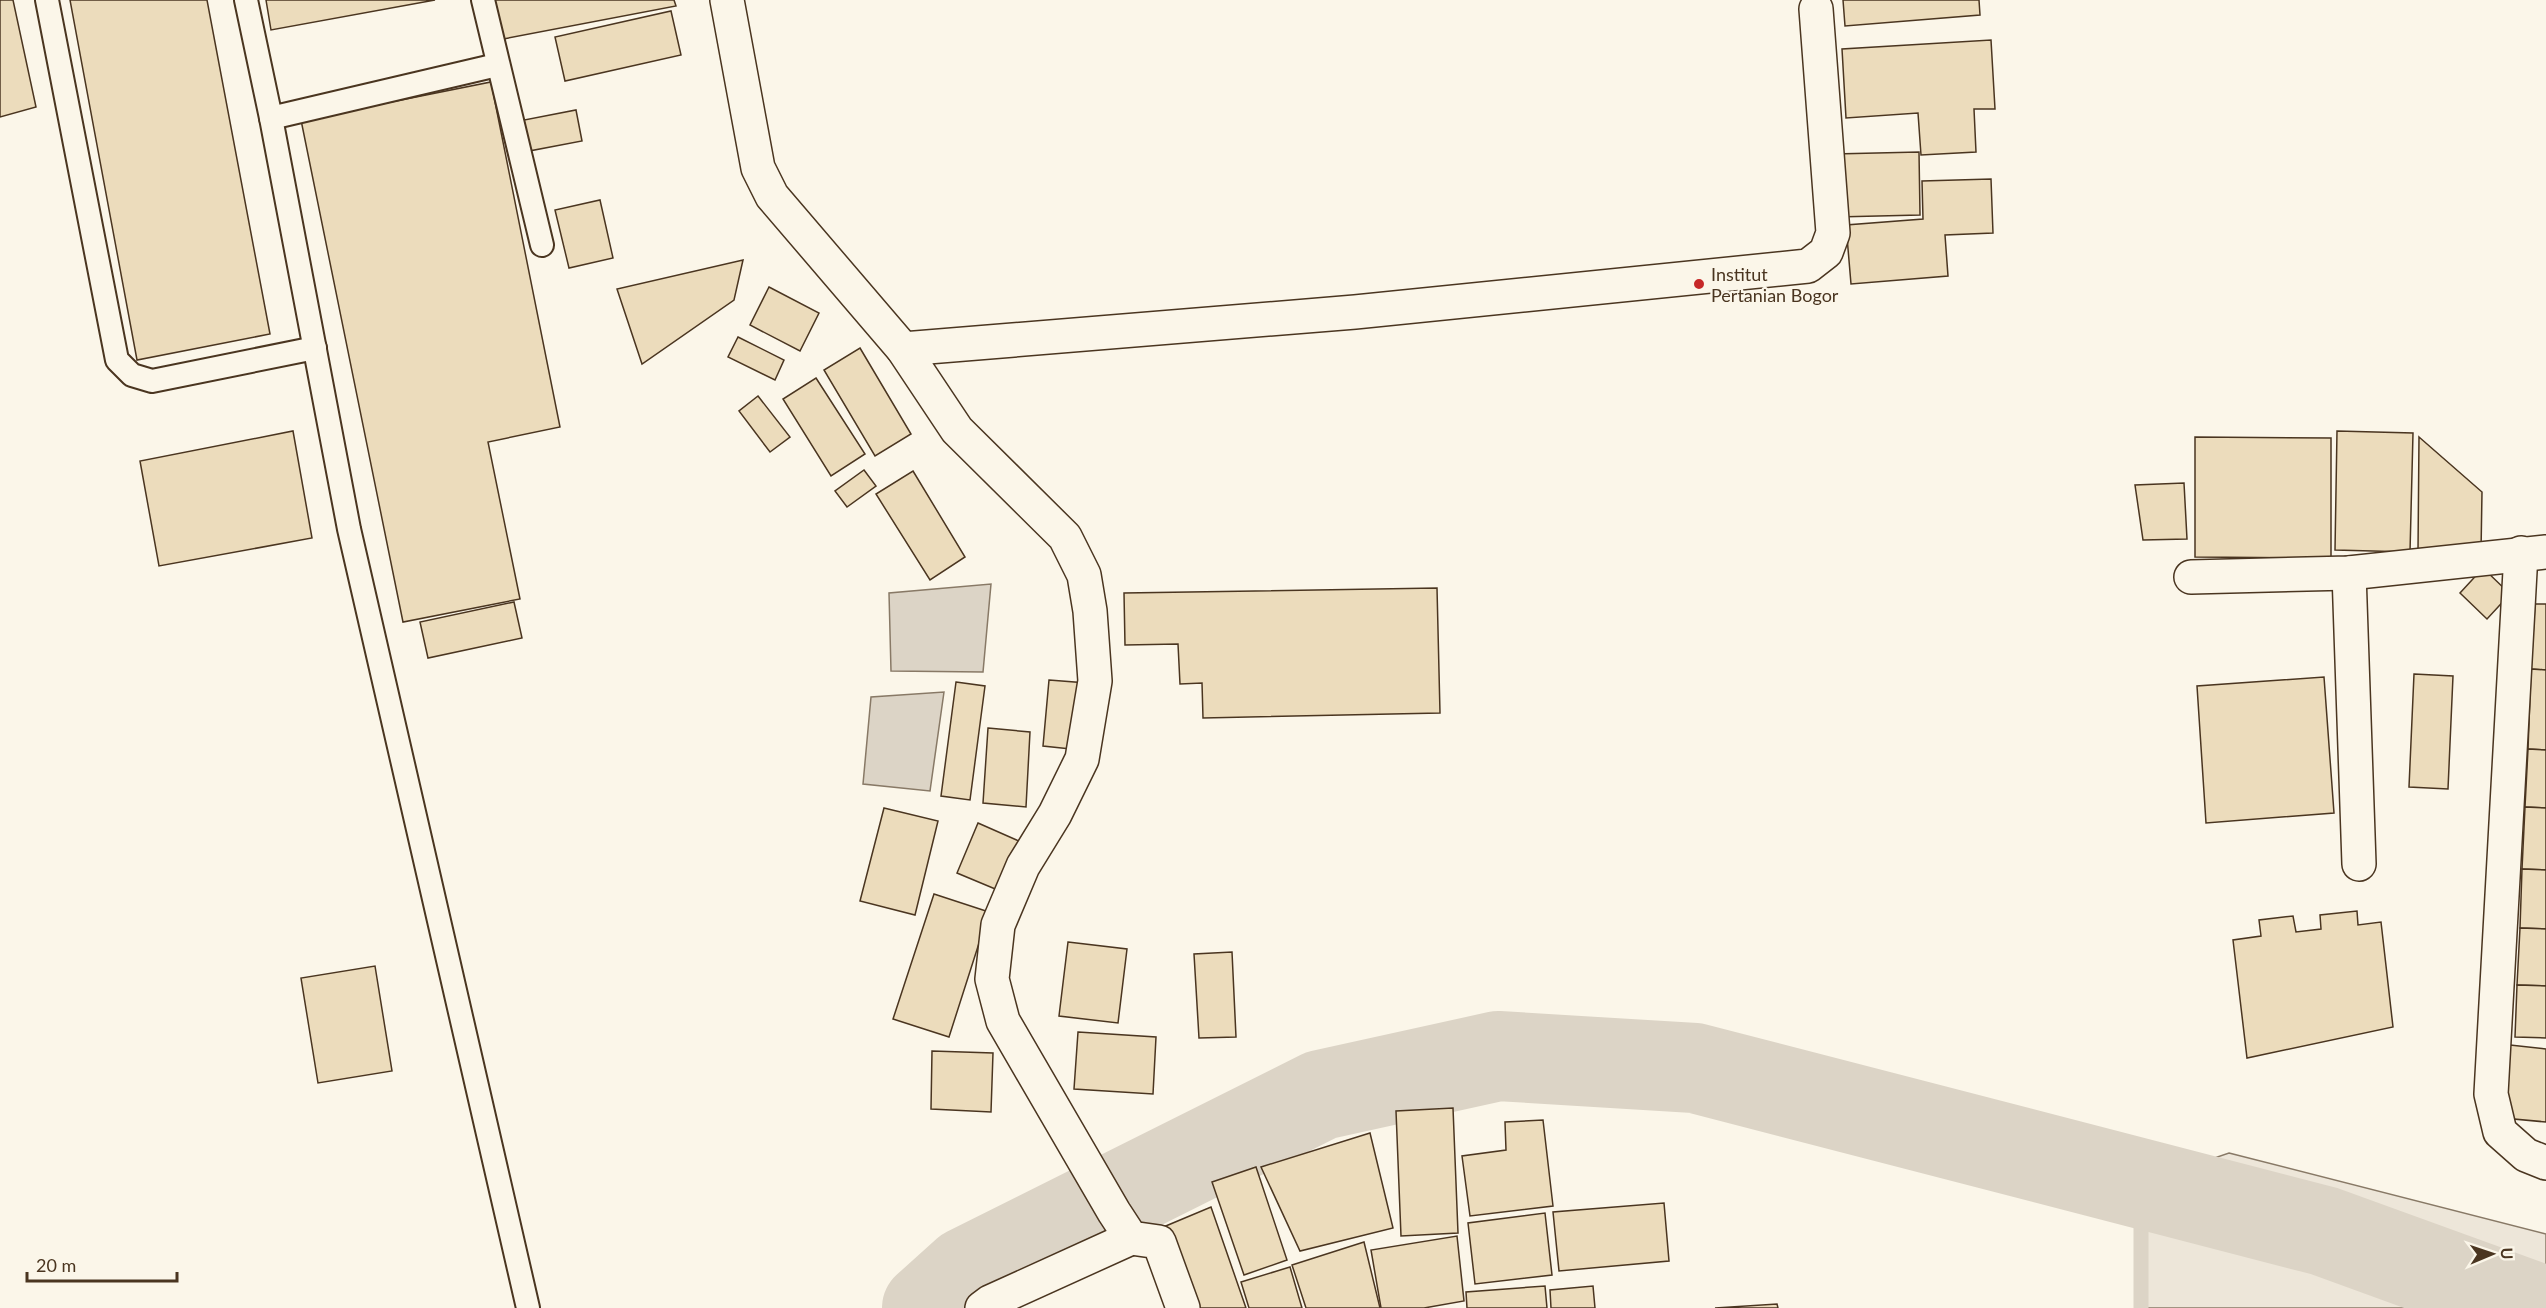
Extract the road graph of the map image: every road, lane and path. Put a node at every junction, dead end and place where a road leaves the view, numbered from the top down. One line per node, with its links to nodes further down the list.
1 (46, 0): 9 (lane)
2 (246, 0): 7 (lane)
3 (483, 0): 6 (lane)
4 (727, 0): 10 (street)
5 (1816, 9): 10 (street)
6 (497, 65): 7 (lane); 8 (lane)
7 (271, 118): 9 (lane)
8 (542, 245)
9 (315, 348): 17 (lane)
10 (903, 349): 16 (street)
11 (2534, 553): 12 (street); 15 (street)
12 (2349, 573): 13 (street); 14 (street)
13 (2191, 577)
14 (2359, 864)
15 (2546, 1163)
16 (1123, 1225): 18 (street); 19 (street)
17 (528, 1308)
18 (982, 1308)
19 (1183, 1308)

